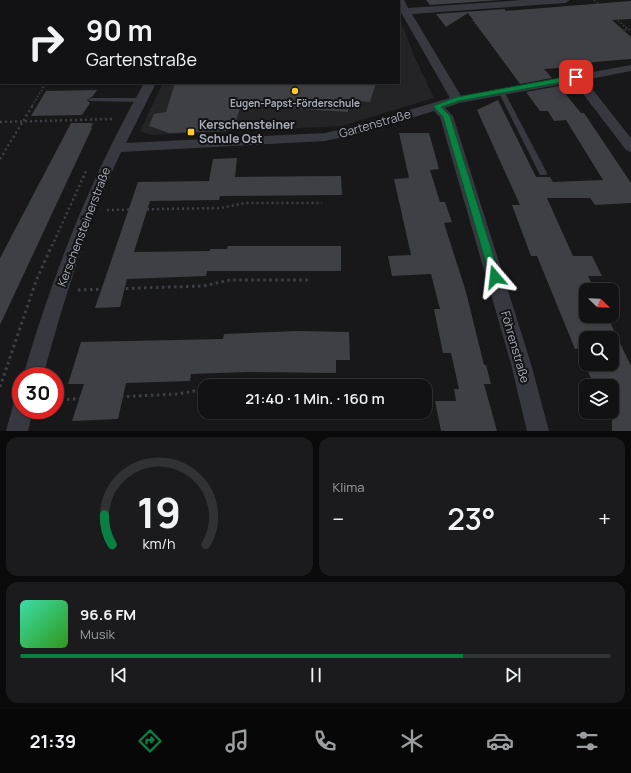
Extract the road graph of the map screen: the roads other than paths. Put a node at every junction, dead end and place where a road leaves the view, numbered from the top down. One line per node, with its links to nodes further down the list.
1 (565, 0): 2 (street)
2 (550, 1): 4 (street)
3 (400, 2): 4 (street)
4 (406, 11): 9 (street)
5 (628, 64): 6 (street, Gartenstraße)
6 (576, 77): 8 (street, Gartenstraße); 13 (street)
7 (149, 84): 11 (street, Kerschensteinerstraße)
8 (501, 91): 9 (street, Gartenstraße); 15 (lane)
9 (457, 100): 12 (street, Gartenstraße)
10 (90, 102): 11 (lane)
11 (139, 102): 14 (street, Kerschensteinerstraße)
12 (437, 106): 14 (street, Gartenstraße); 19 (street, Föhrenstraße)
13 (631, 147)
14 (116, 148): 16 (street, Kerschensteinerstraße)
15 (543, 173)
16 (36, 367)
17 (20, 419): 18 (street)
18 (17, 431)
19 (538, 431)

